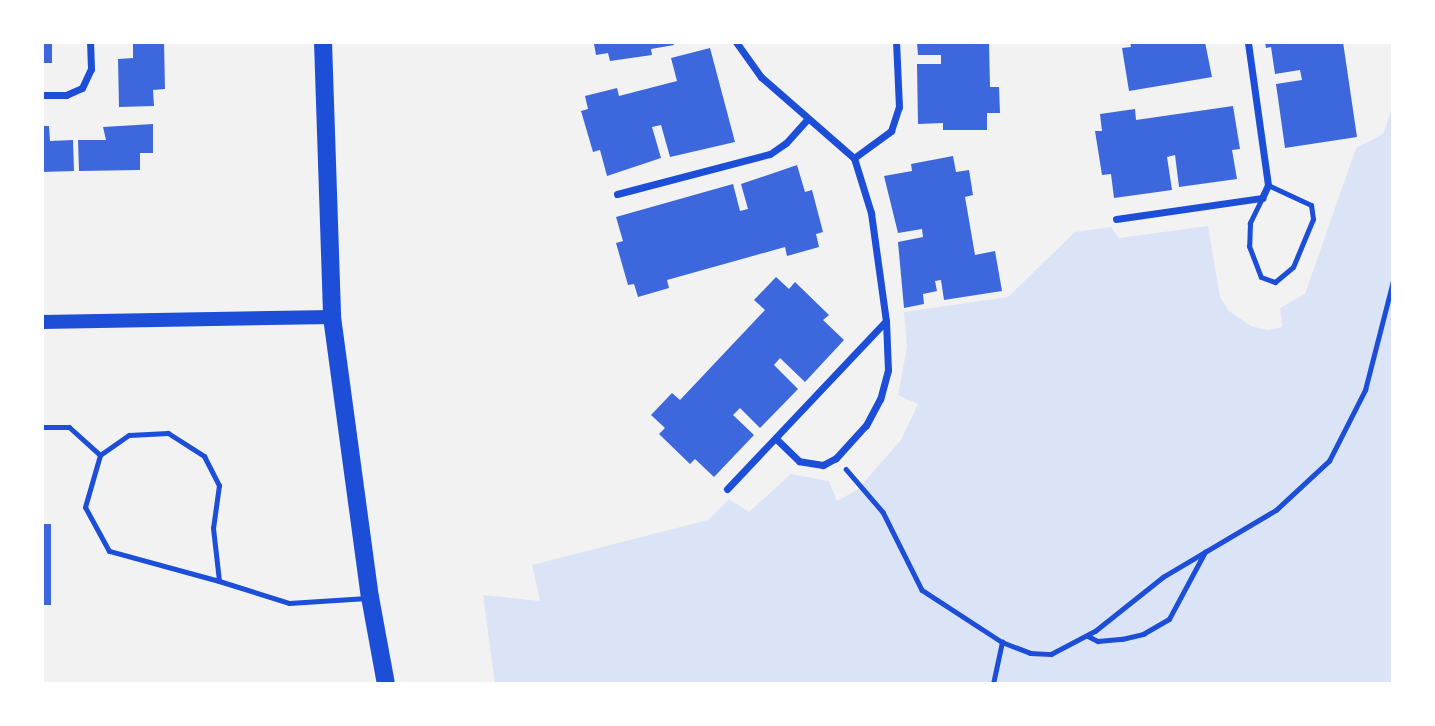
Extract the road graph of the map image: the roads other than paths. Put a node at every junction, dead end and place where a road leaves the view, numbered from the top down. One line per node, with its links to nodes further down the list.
1 (90, 42): 6 (street)
2 (323, 42): 13 (main road)
3 (736, 42): 7 (street)
4 (896, 42): 8 (street)
5 (1248, 42): 9 (street)
6 (42, 95)
7 (807, 120): 8 (street); 10 (street)
8 (854, 158): 14 (street)
9 (1268, 185): 11 (street); 11 (lane)
10 (617, 194)
11 (1262, 198): 12 (street)
12 (1116, 219)
13 (332, 317): 15 (main road); 21 (main road)
14 (886, 321): 17 (street); 17 (street)
15 (42, 322)
16 (42, 427): 18 (lane)
17 (775, 438): 19 (street)
18 (100, 455): 20 (lane); 20 (lane)
19 (727, 489)
20 (219, 581): 21 (lane)
21 (370, 597): 22 (main road)
22 (387, 684)

